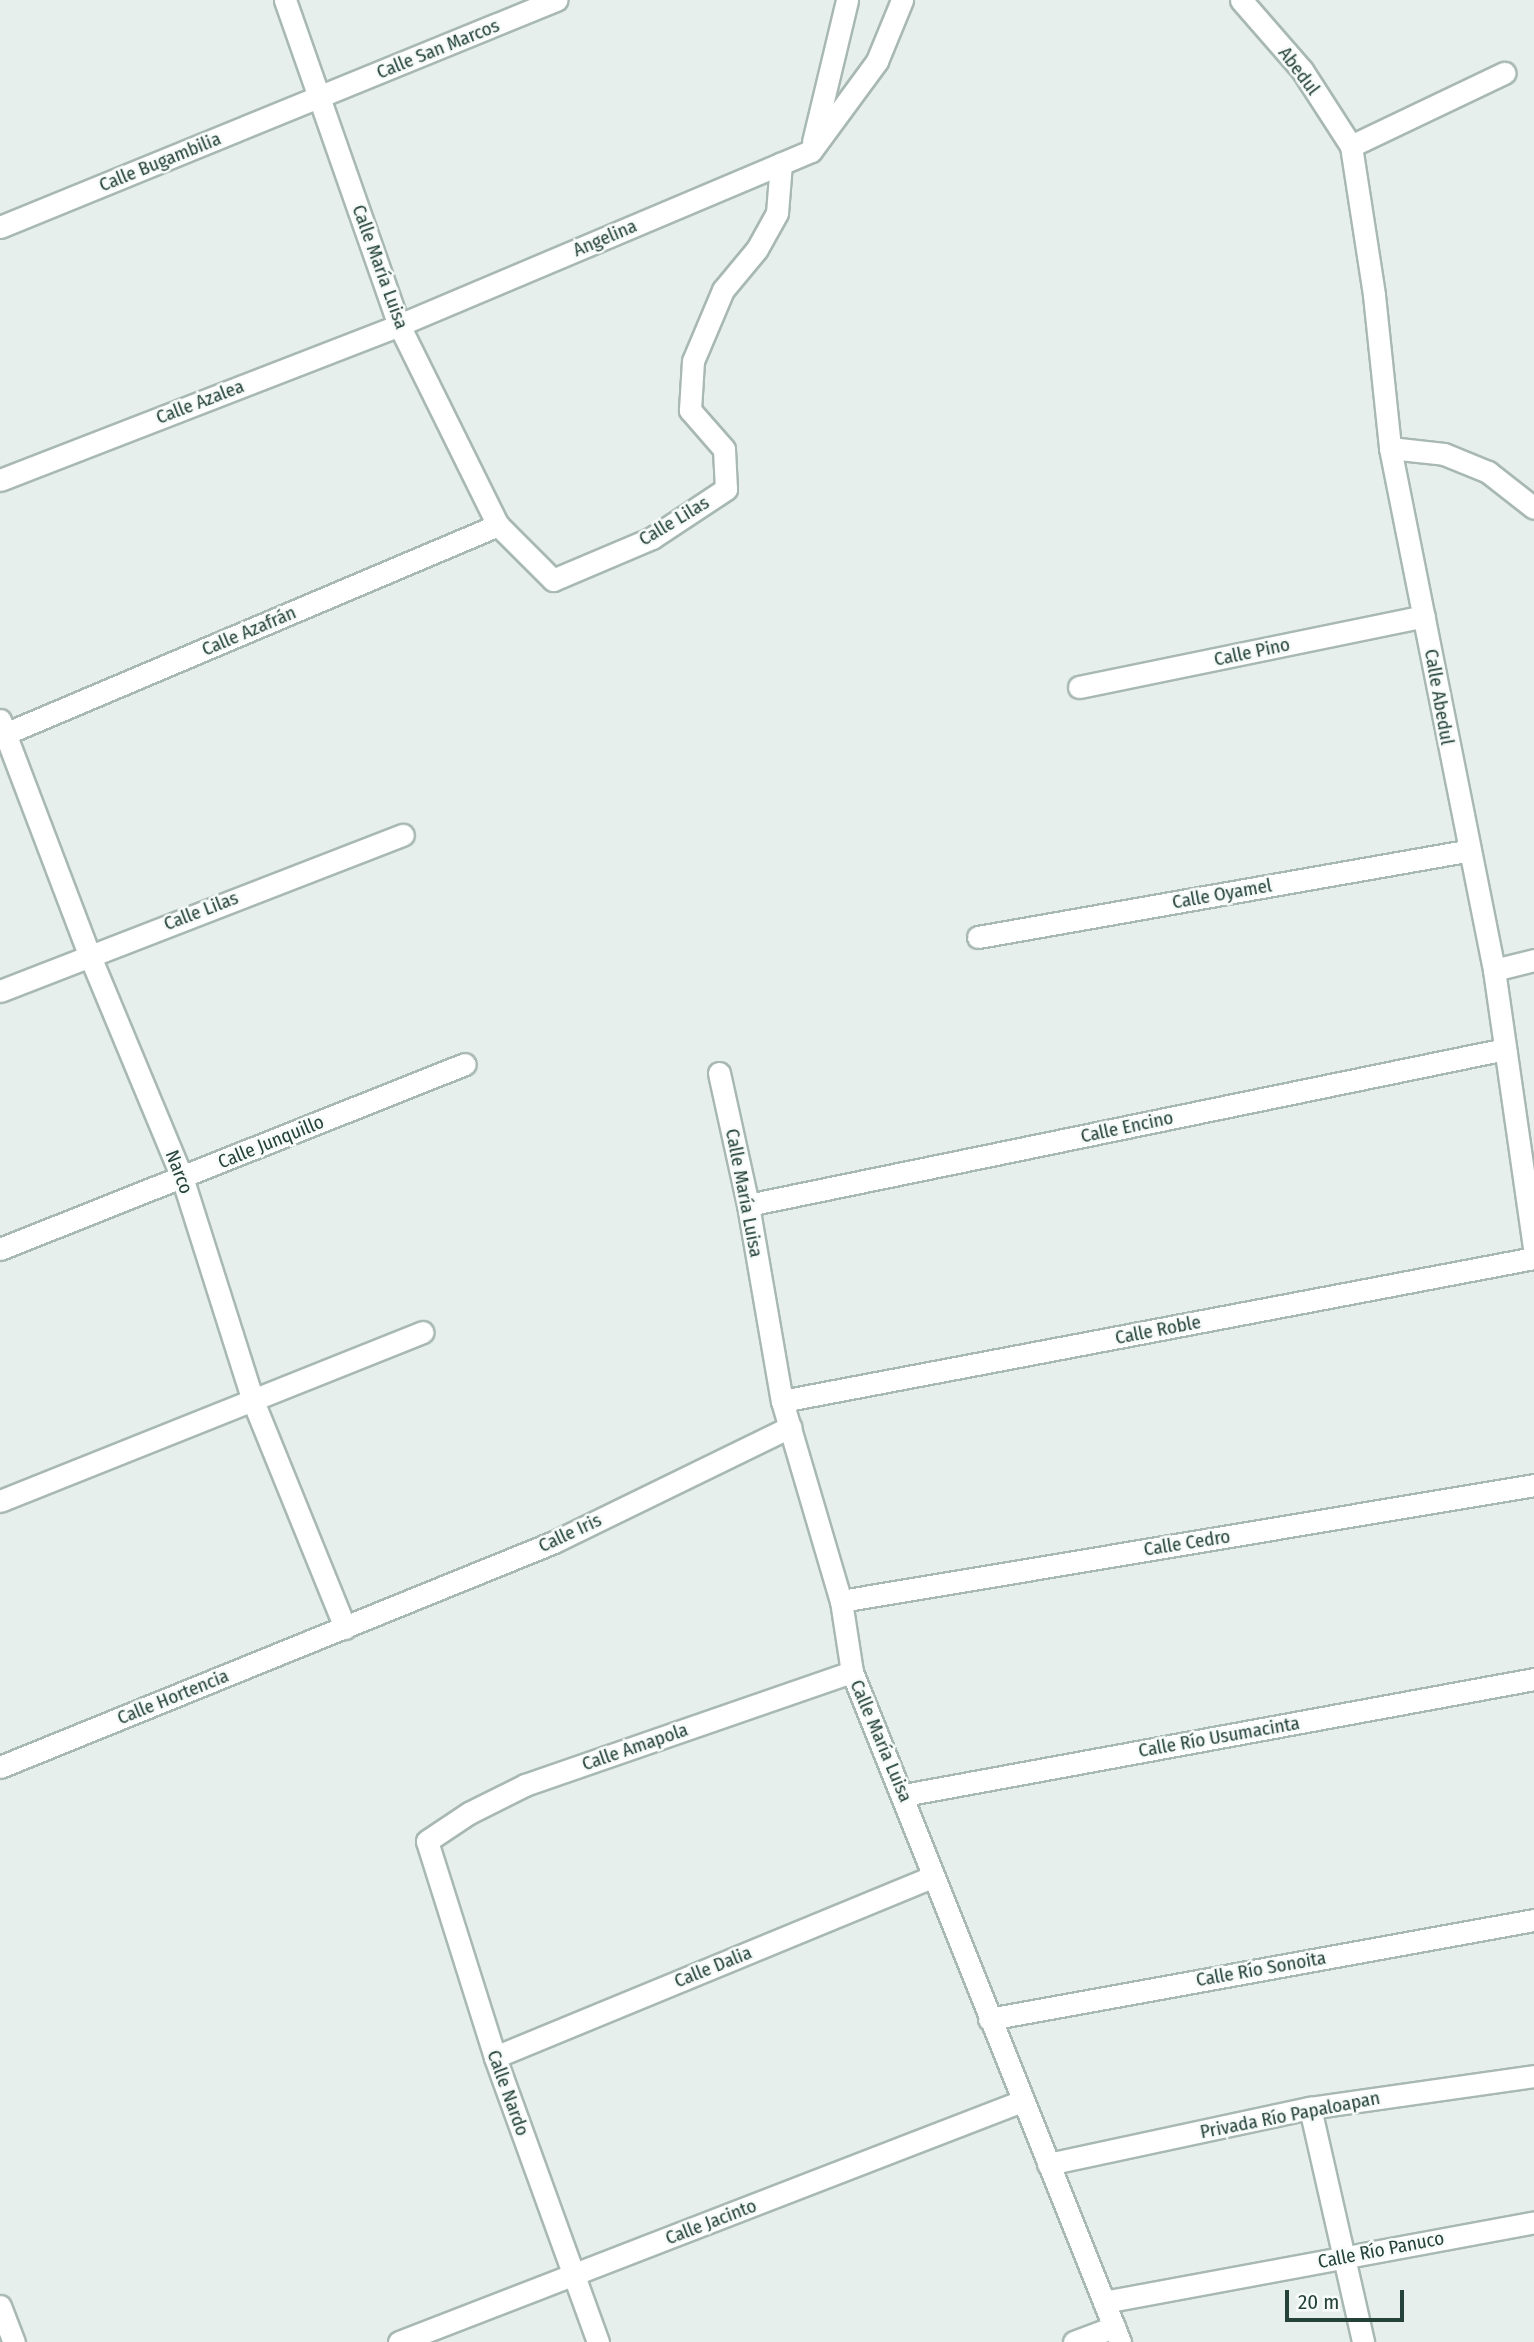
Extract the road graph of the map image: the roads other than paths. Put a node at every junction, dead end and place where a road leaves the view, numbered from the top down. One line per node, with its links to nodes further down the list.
1 (285, 0): 7 (street, Calle María Luisa)
2 (556, 0): 7 (street, Calle San Marcos)
3 (847, 0): 9 (street)
4 (902, 0): 9 (street)
5 (1241, 0): 8 (street, Abedul)
6 (1504, 73): 8 (street)
7 (320, 98): 11 (street, Calle Bugambilia); 12 (street, Calle María Luisa)
8 (1351, 146): 13 (street, Calle Abedul)
9 (810, 151): 10 (street, Angelina)
10 (781, 163): 12 (street, Angelina); 16 (street, Calle Lilas)
11 (0, 227)
12 (399, 325): 14 (street, Calle Azalea); 16 (street, Calle María Luisa)
13 (1390, 448): 15 (street); 17 (street, Calle Abedul)
14 (0, 480)
15 (1534, 508)
16 (498, 525): 19 (street, Calle Azafrán)
17 (1424, 616): 18 (street, Calle Pino); 21 (street, Calle Abedul)
18 (1079, 687)
19 (2, 730): 23 (street, Narco)
20 (402, 835): 23 (street, Calle Lilas)
21 (1467, 851): 22 (street, Calle Oyamel); 25 (street, Calle Abedul)
22 (978, 937)
23 (89, 954): 26 (street, Calle Lilas); 31 (street, Narco)
24 (1534, 960): 25 (street)
25 (1494, 970): 27 (street, Calle Abedul)
26 (0, 990)
27 (1505, 1049): 30 (street, Calle Abedul); 32 (street, Calle Encino)
28 (464, 1064): 31 (street, Calle Junquillo)
29 (719, 1073): 32 (street, Calle María Luisa)
30 (1528, 1165): 33 (street, Calle Abedul)
31 (182, 1177): 34 (street, Calle Junquillo); 37 (street, Narco)
32 (748, 1205): 38 (street, Calle María Luisa)
33 (1534, 1247)
34 (0, 1249)
35 (1534, 1258): 38 (street, Calle Roble)
36 (422, 1332): 37 (street)
37 (253, 1401): 41 (street); 43 (street, Narco)
38 (782, 1401): 39 (street, Calle María Luisa)
39 (790, 1427): 42 (street, Calle María Luisa); 43 (street, Calle Iris)
40 (1534, 1485): 42 (street, Calle Cedro)
41 (0, 1501)
42 (841, 1601): 44 (street, Calle María Luisa)
43 (345, 1628): 46 (street, Calle Hortencia)
44 (852, 1672): 47 (street, Calle María Luisa); 48 (street, Calle Amapola)
45 (1534, 1679): 47 (street, Calle Río Usumacinta)
46 (0, 1767)
47 (904, 1795): 49 (street, Calle María Luisa)
48 (427, 1841): 52 (street, Calle Nardo)
49 (932, 1877): 51 (street, Calle María Luisa); 52 (street, Calle Dalia)
50 (1534, 1920): 51 (street, Calle Río Sonoita)
51 (989, 2019): 54 (street, Calle María Luisa)
52 (495, 2057): 59 (street, Calle Nardo)
53 (1534, 2076): 55 (street, Privada Río Papaloapan)
54 (1022, 2101): 56 (street, Calle María Luisa); 59 (street, Calle Jacinto)
55 (1310, 2108): 56 (street, Privada Río Papaloapan); 58 (street)
56 (1048, 2164): 60 (street, Calle María Luisa)
57 (1534, 2221): 58 (street, Calle Río Panuco)
58 (1345, 2256): 60 (street, Calle Río Panuco); 67 (street)
59 (575, 2275): 64 (street, Calle Jacinto); 65 (street, Calle Nardo)
60 (1104, 2302): 62 (street, Calle María Luisa)
61 (0, 2306): 63 (street)
62 (1117, 2335): 66 (street)
63 (14, 2342)
64 (399, 2342)
65 (598, 2342)
66 (1074, 2342)
67 (1363, 2342)

